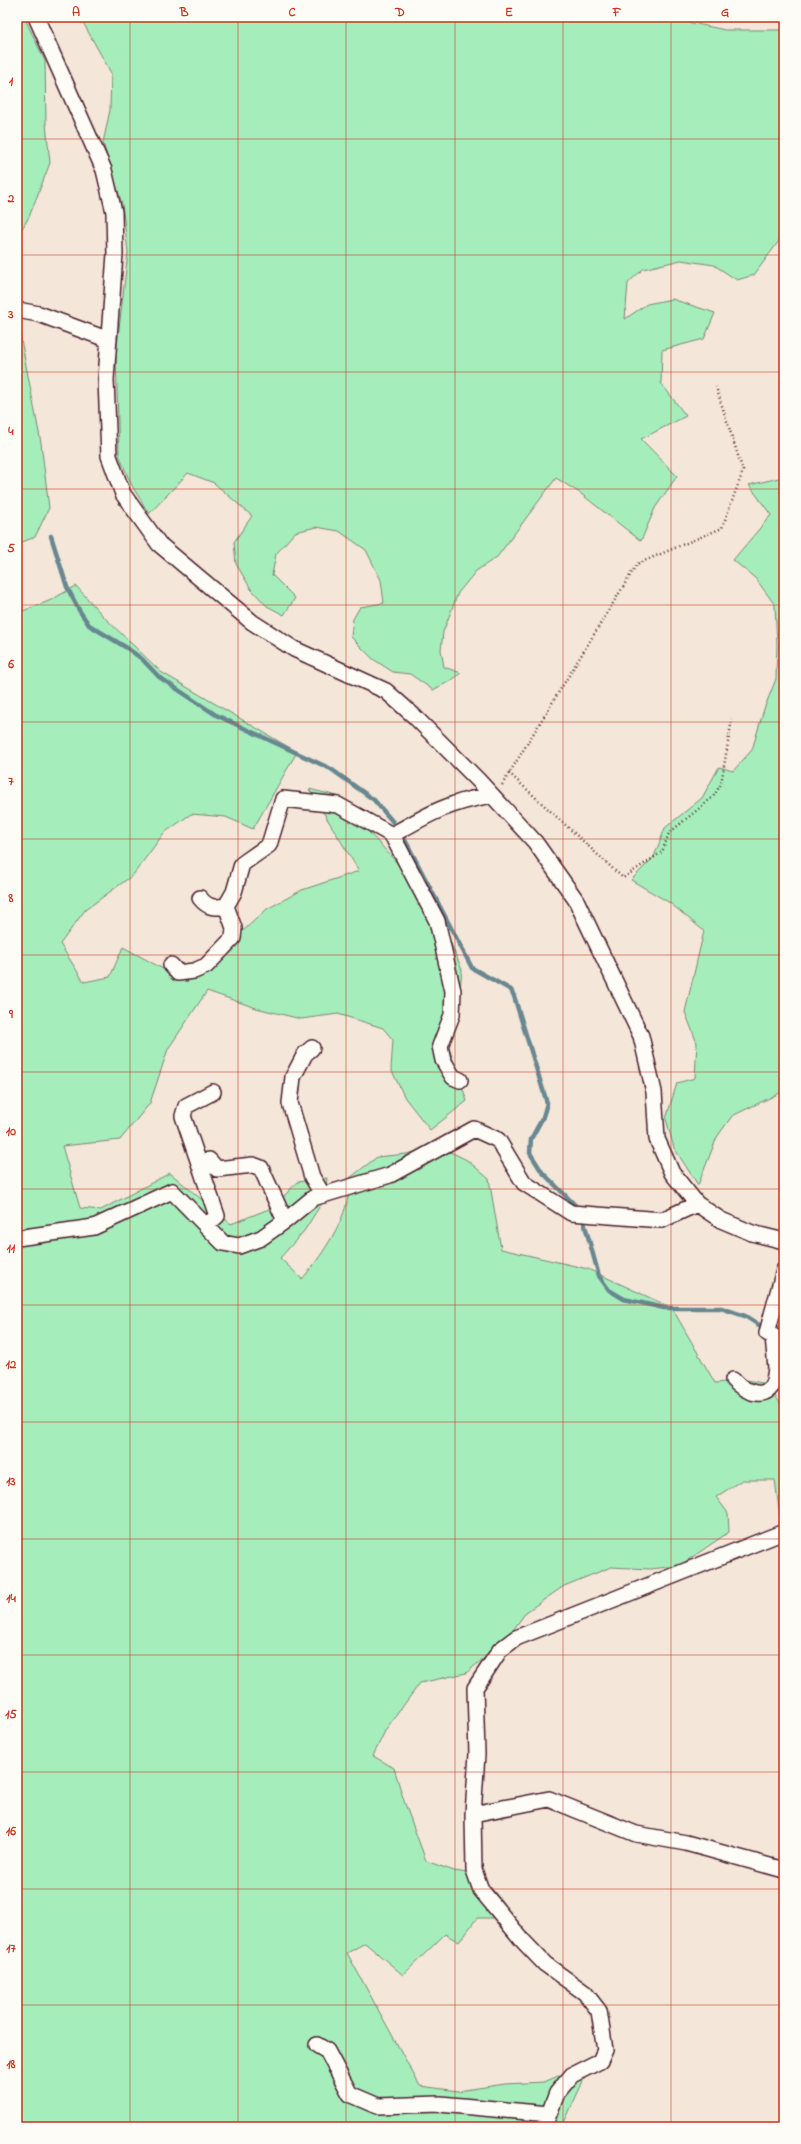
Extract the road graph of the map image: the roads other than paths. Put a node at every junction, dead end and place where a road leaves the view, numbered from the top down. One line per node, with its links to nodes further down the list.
1 (36, 17): 3 (street)
2 (17, 310): 3 (street)
3 (109, 340): 4 (street)
4 (493, 796): 5 (street); 14 (street)
5 (392, 835): 7 (street); 10 (street)
6 (200, 898): 7 (street)
7 (226, 906): 8 (street)
8 (170, 965)
9 (312, 1048): 13 (street)
10 (460, 1080)
11 (213, 1092): 16 (street)
12 (209, 1160): 15 (street)
13 (323, 1194): 14 (street); 15 (street)
14 (697, 1204): 18 (street)
15 (285, 1222): 16 (street)
16 (206, 1226): 17 (street)
17 (17, 1238)
18 (783, 1240)
19 (784, 1270): 20 (street)
20 (778, 1339): 21 (street)
21 (780, 1372): 22 (street)
22 (733, 1380)
23 (784, 1532): 24 (street)
24 (473, 1814): 25 (street); 27 (street)
25 (784, 1870)
26 (317, 2045): 27 (street)
27 (547, 2120)

